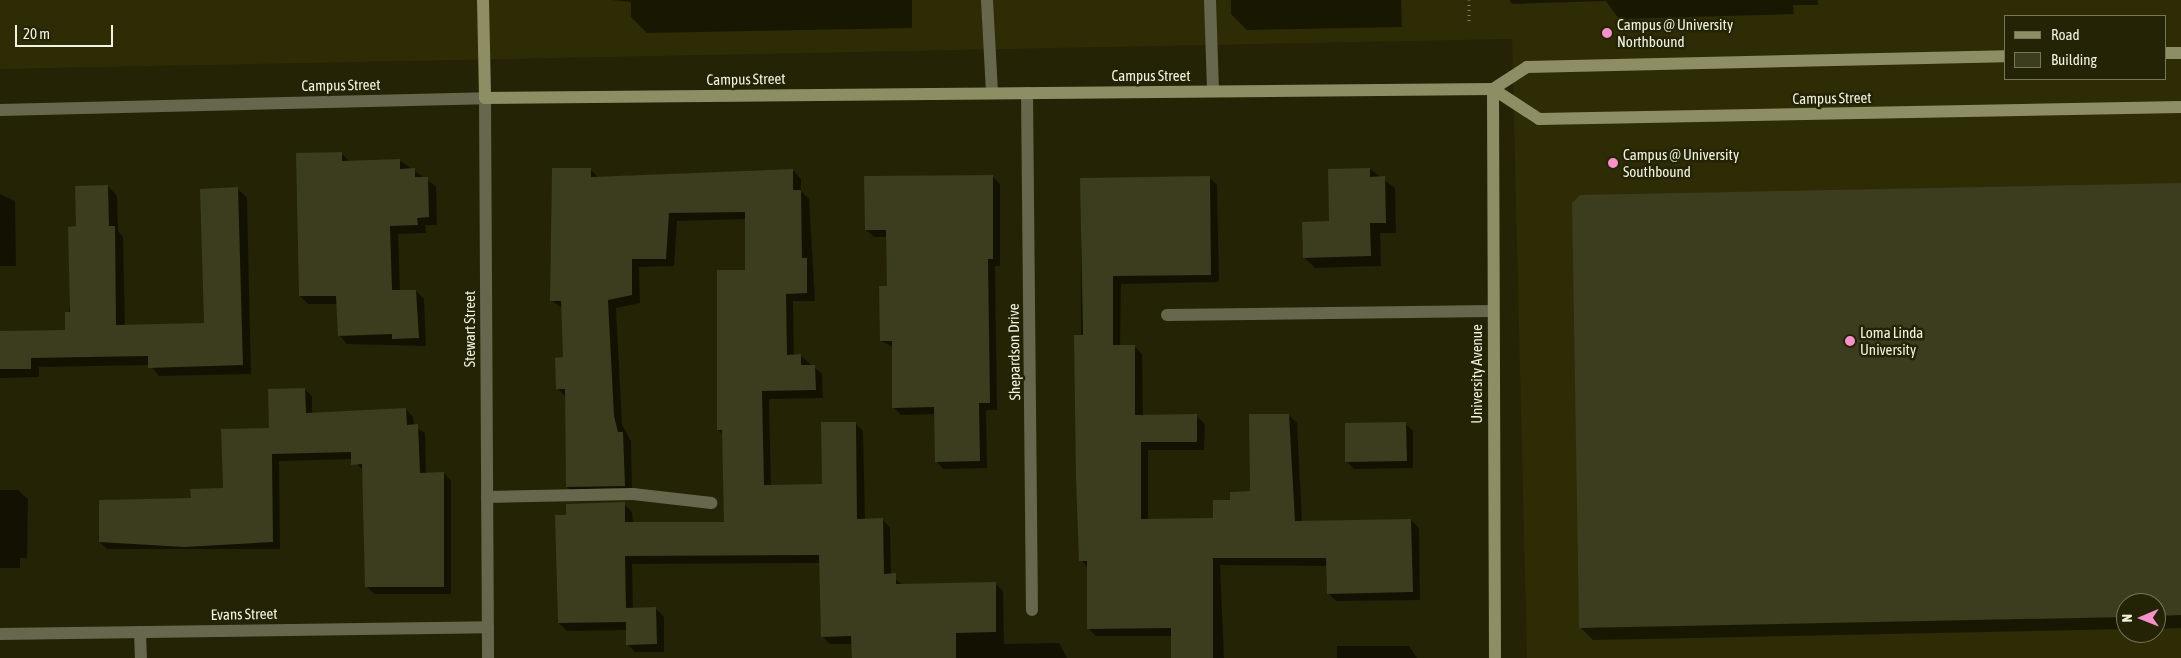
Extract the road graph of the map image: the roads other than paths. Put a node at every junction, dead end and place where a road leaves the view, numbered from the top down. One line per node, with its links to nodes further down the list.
1 (483, 0): 11 (street, Stewart Street)
2 (987, 0): 9 (street)
3 (1210, 0): 8 (street)
4 (2166, 53): 5 (street)
5 (2181, 53)
6 (2004, 56): 7 (street)
7 (1493, 89): 8 (street, Campus Street); 12 (street, Campus Street); 14 (street, University Avenue)
8 (1214, 91): 10 (street, Campus Street)
9 (992, 93): 10 (street, Campus Street); 11 (street, Campus Street)
10 (1028, 93): 18 (street, Shepardson Drive)
11 (484, 98): 13 (street, Campus Street); 16 (street, Stewart Street)
12 (2181, 107)
13 (0, 110)
14 (1493, 311): 15 (street); 24 (street, University Avenue)
15 (1167, 315)
16 (487, 497): 17 (street); 19 (street, Stewart Street)
17 (710, 503)
18 (1032, 610)
19 (488, 626): 20 (street, Evans Street); 23 (street, Stewart Street)
20 (140, 632): 21 (street, Evans Street); 22 (street)
21 (0, 634)
22 (141, 658)
23 (488, 658)
24 (1495, 658)

